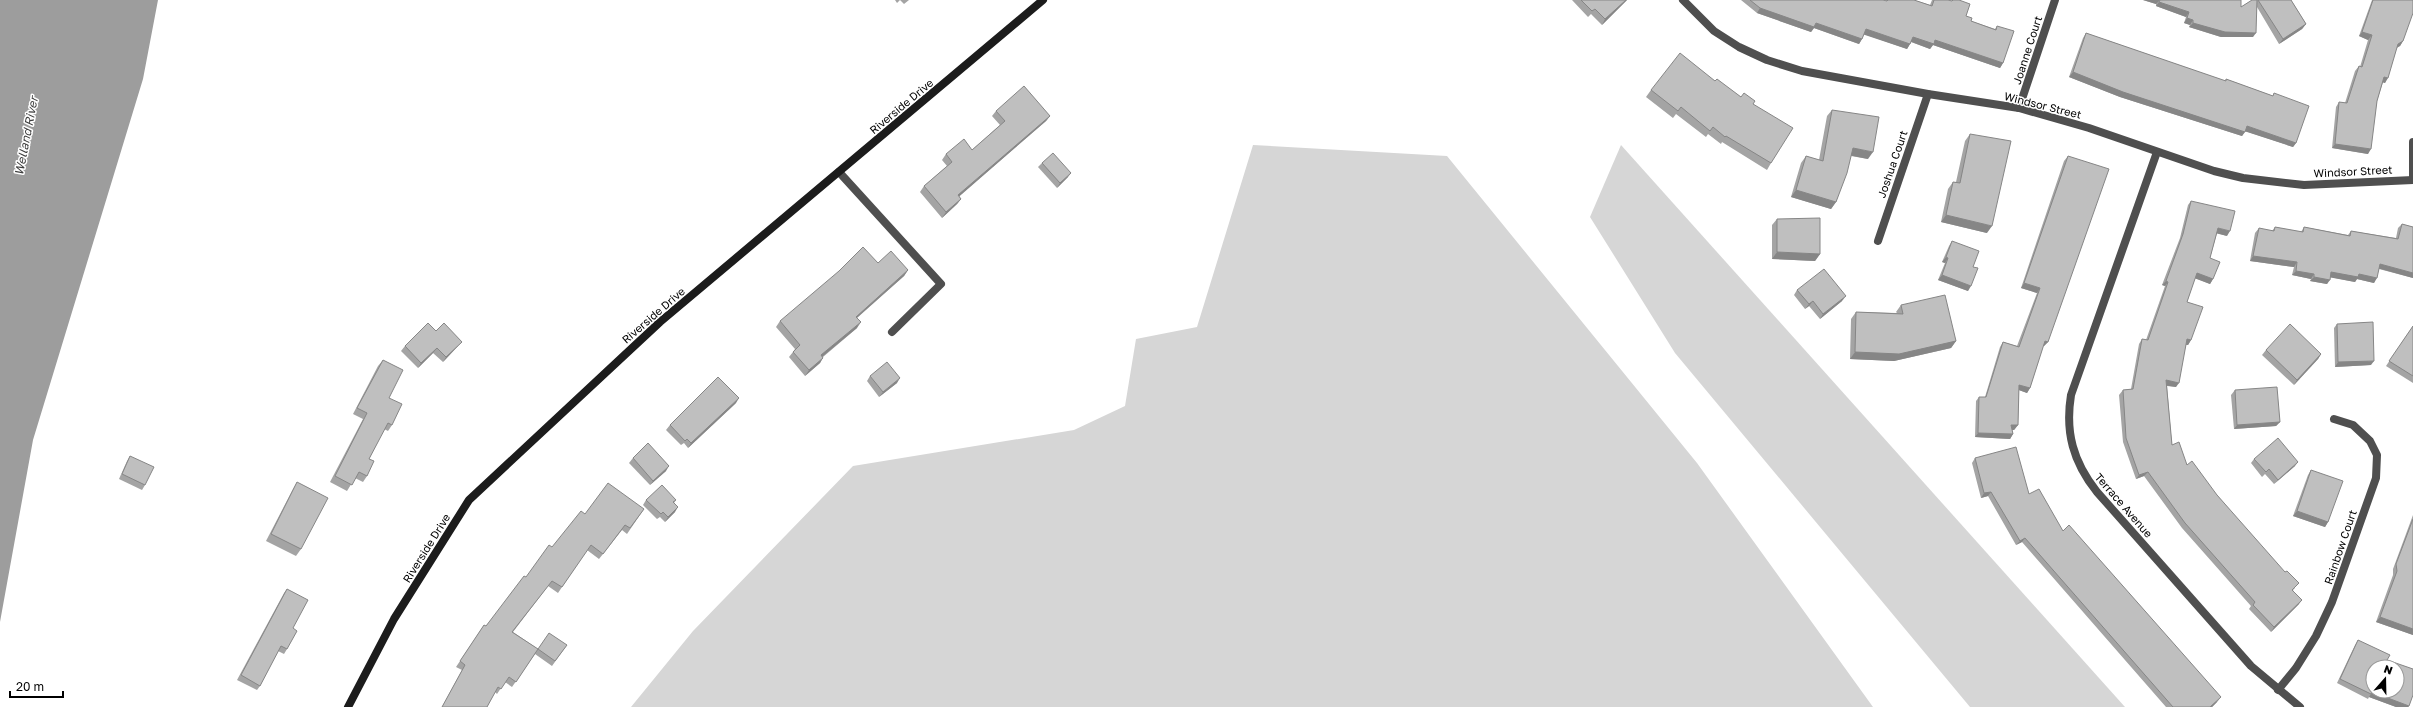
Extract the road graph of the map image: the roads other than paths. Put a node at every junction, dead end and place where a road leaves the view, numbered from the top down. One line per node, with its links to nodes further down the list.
1 (1043, 0): 8 (main road, Riverside Drive)
2 (1683, 0): 4 (street, Windsor Street)
3 (2055, 0): 5 (street, Joanne Court)
4 (1928, 94): 5 (street, Windsor Street); 10 (street, Joshua Court)
5 (2019, 108): 7 (street, Windsor Street)
6 (2413, 142): 9 (street)
7 (2157, 152): 9 (street, Windsor Street); 13 (street, Terrace Avenue)
8 (839, 172): 11 (street); 14 (main road, Riverside Drive)
9 (2413, 180)
10 (1878, 241)
11 (892, 332)
12 (2334, 419): 13 (street, Rainbow Court)
13 (2278, 690): 15 (street, Terrace Avenue)
14 (348, 707)
15 (2300, 707)

